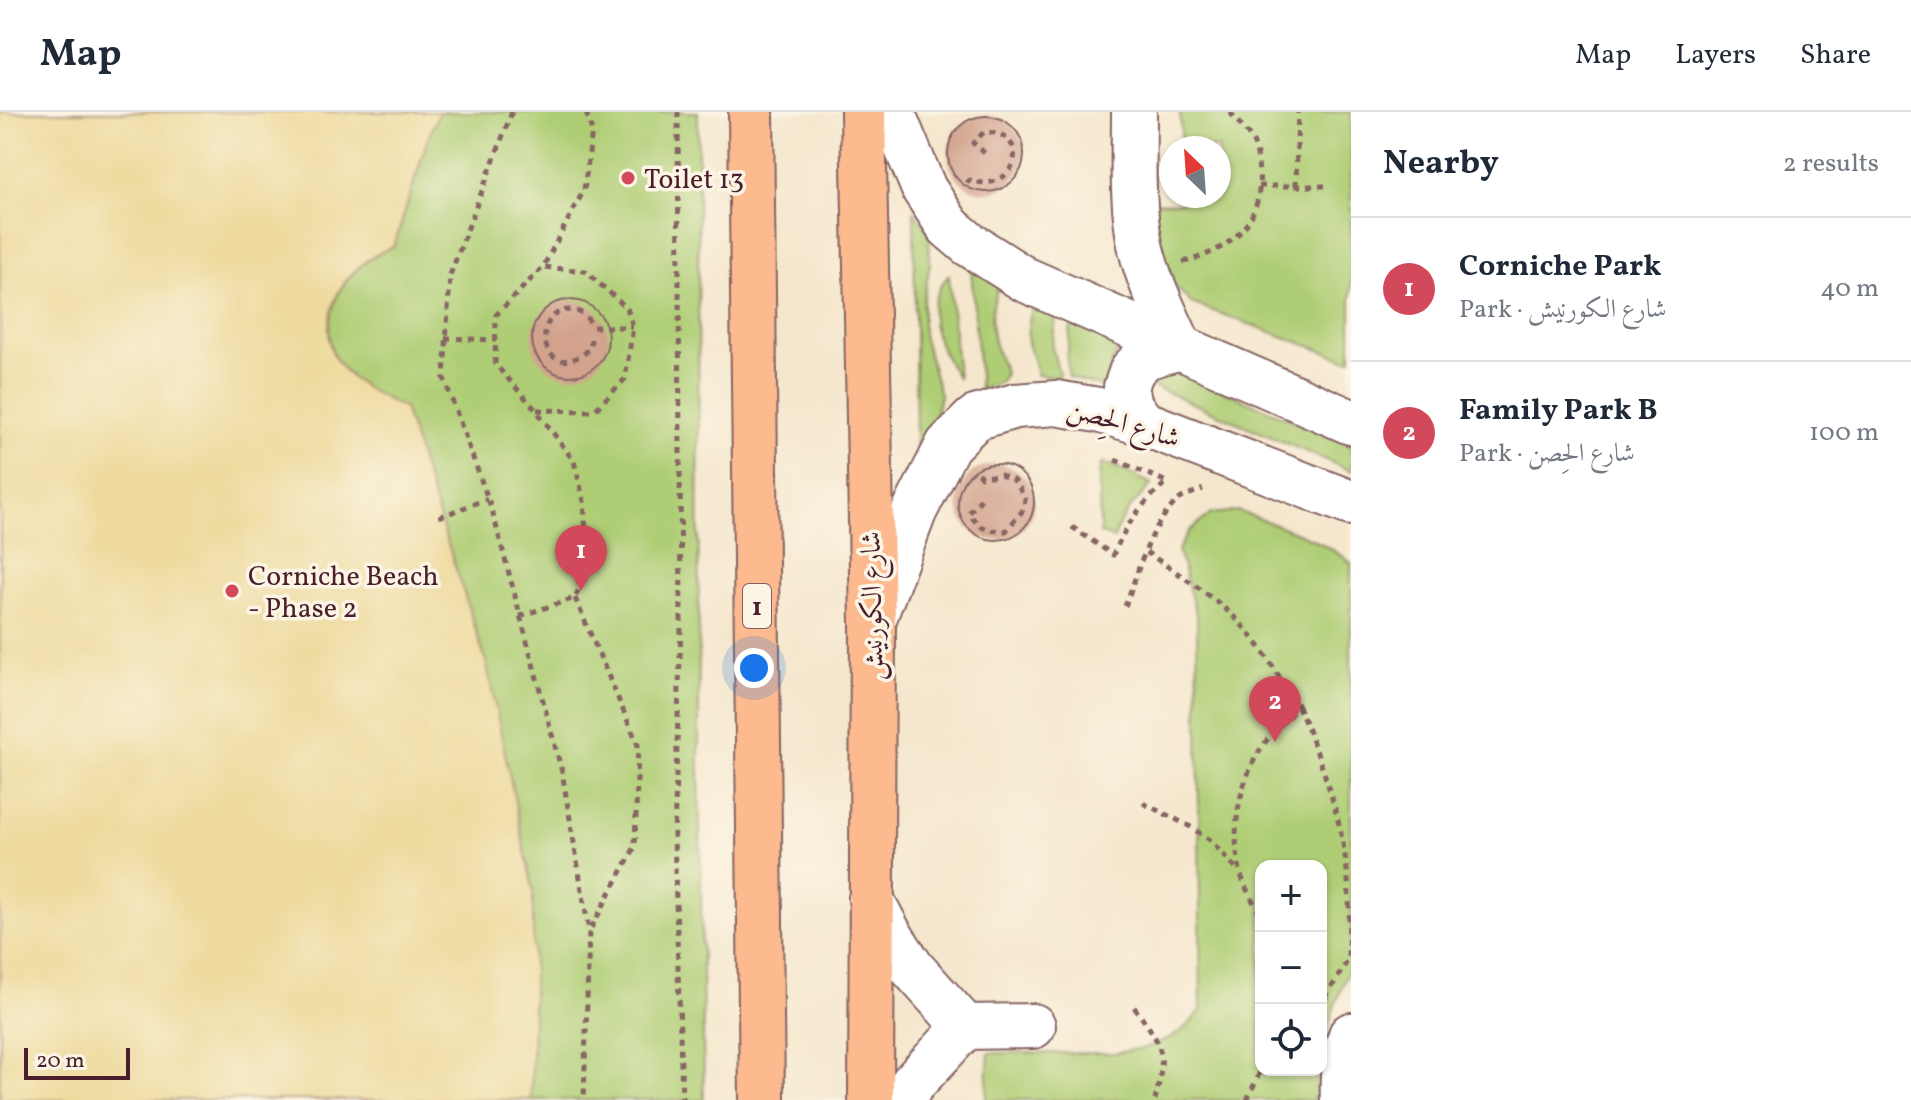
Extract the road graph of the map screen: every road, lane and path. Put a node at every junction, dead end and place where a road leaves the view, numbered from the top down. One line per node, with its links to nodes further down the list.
1 (512, 112): 18 (path)
2 (586, 112): 15 (path)
3 (678, 112): 54 (path)
4 (751, 112): 55 (highway, 1)
5 (863, 112): 37 (highway, شارع الكورنيش)
6 (892, 112): 21 (street)
7 (1134, 112): 16 (street)
8 (1230, 112): 12 (path)
9 (1298, 112): 13 (path)
10 (987, 155): 11 (path)
11 (964, 185)
12 (1259, 186): 13 (path); 16 (path)
13 (1296, 186): 14 (path)
14 (1329, 186)
15 (543, 267): 17 (path); 20 (path)
16 (1147, 268): 21 (street)
17 (633, 327): 19 (path); 22 (path)
18 (445, 338): 20 (path); 28 (path)
19 (591, 339)
20 (496, 340): 22 (path)
21 (1180, 347): 23 (street); 24 (street)
22 (536, 410): 34 (path)
23 (1343, 414)
24 (1143, 423): 30 (street, شارع الحِصن); 37 (street, شارع الحِصن)
25 (1114, 459): 32 (path)
26 (975, 470): 29 (path)
27 (1204, 488): 33 (path)
28 (487, 499): 31 (path); 36 (path)
29 (981, 499)
30 (1351, 503)
31 (439, 517)
32 (1072, 527)
33 (1146, 552): 35 (path); 38 (path)
34 (575, 598): 36 (path); 45 (path)
35 (1125, 606)
36 (520, 616): 45 (path)
37 (873, 623): 43 (highway, شارع الكورنيش)
38 (1298, 706): 40 (path); 42 (path)
39 (1143, 803): 42 (path)
40 (1344, 853): 41 (path); 46 (path)
41 (1351, 855)
42 (1240, 873): 44 (path)
43 (871, 899): 50 (street); 56 (highway, شارع الكورنيش)
44 (1255, 904)
45 (589, 931): 53 (path)
46 (1349, 958): 47 (path)
47 (1327, 994)
48 (1134, 1007): 58 (path)
49 (1033, 1026): 50 (street)
50 (965, 1027): 57 (street)
51 (1351, 1035): 60 (street)
52 (1258, 1076): 59 (path)
53 (584, 1100)
54 (682, 1100)
55 (762, 1100)
56 (871, 1100)
57 (901, 1100)
58 (1155, 1100)
59 (1247, 1100)
60 (1343, 1100)

